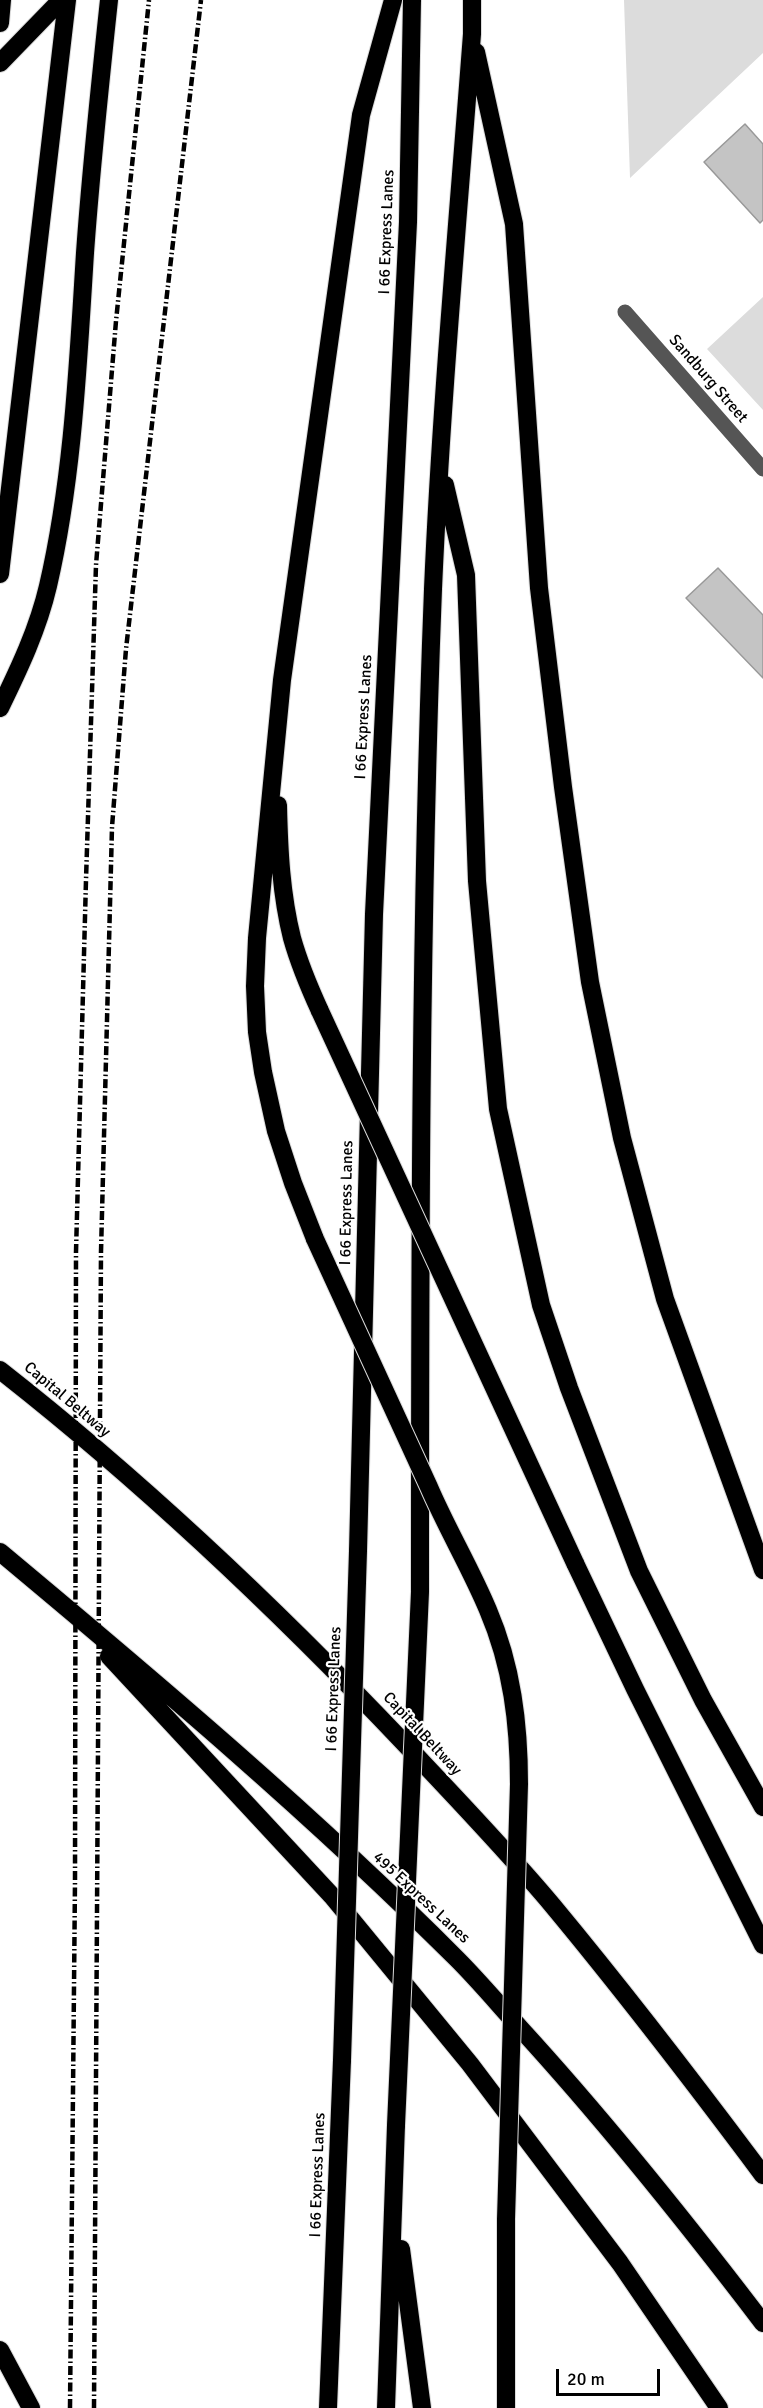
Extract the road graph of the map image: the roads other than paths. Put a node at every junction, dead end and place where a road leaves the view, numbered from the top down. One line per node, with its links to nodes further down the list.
1 (2, 0): 8 (highway)
2 (62, 0): 10 (highway)
3 (67, 0): 14 (highway)
4 (109, 0): 16 (highway)
5 (393, 0): 15 (highway)
6 (412, 0): 28 (highway, I 66 Express Lanes, bridge)
7 (472, 0): 9 (highway)
8 (0, 23)
9 (472, 34): 12 (highway); 19 (highway)
10 (0, 63)
11 (625, 312): 13 (street, Sandburg Street)
12 (440, 463): 21 (highway); 24 (highway, bridge)
13 (763, 469)
14 (0, 574)
15 (282, 680): 22 (highway, bridge); 31 (highway, bridge)
16 (0, 708)
17 (0, 1370): 23 (highway, Capital Beltway)
18 (0, 1552): 20 (highway, 495 Express Lanes)
19 (763, 1570)
20 (50, 1594): 25 (highway, 495 Express Lanes); 32 (highway)
21 (763, 1807)
22 (763, 1945)
23 (763, 2175)
24 (394, 2200): 29 (highway); 30 (highway)
25 (763, 2324)
26 (0, 2350): 27 (highway)
27 (31, 2408)
28 (328, 2408)
29 (386, 2408)
30 (422, 2408)
31 (506, 2408)
32 (719, 2408)

